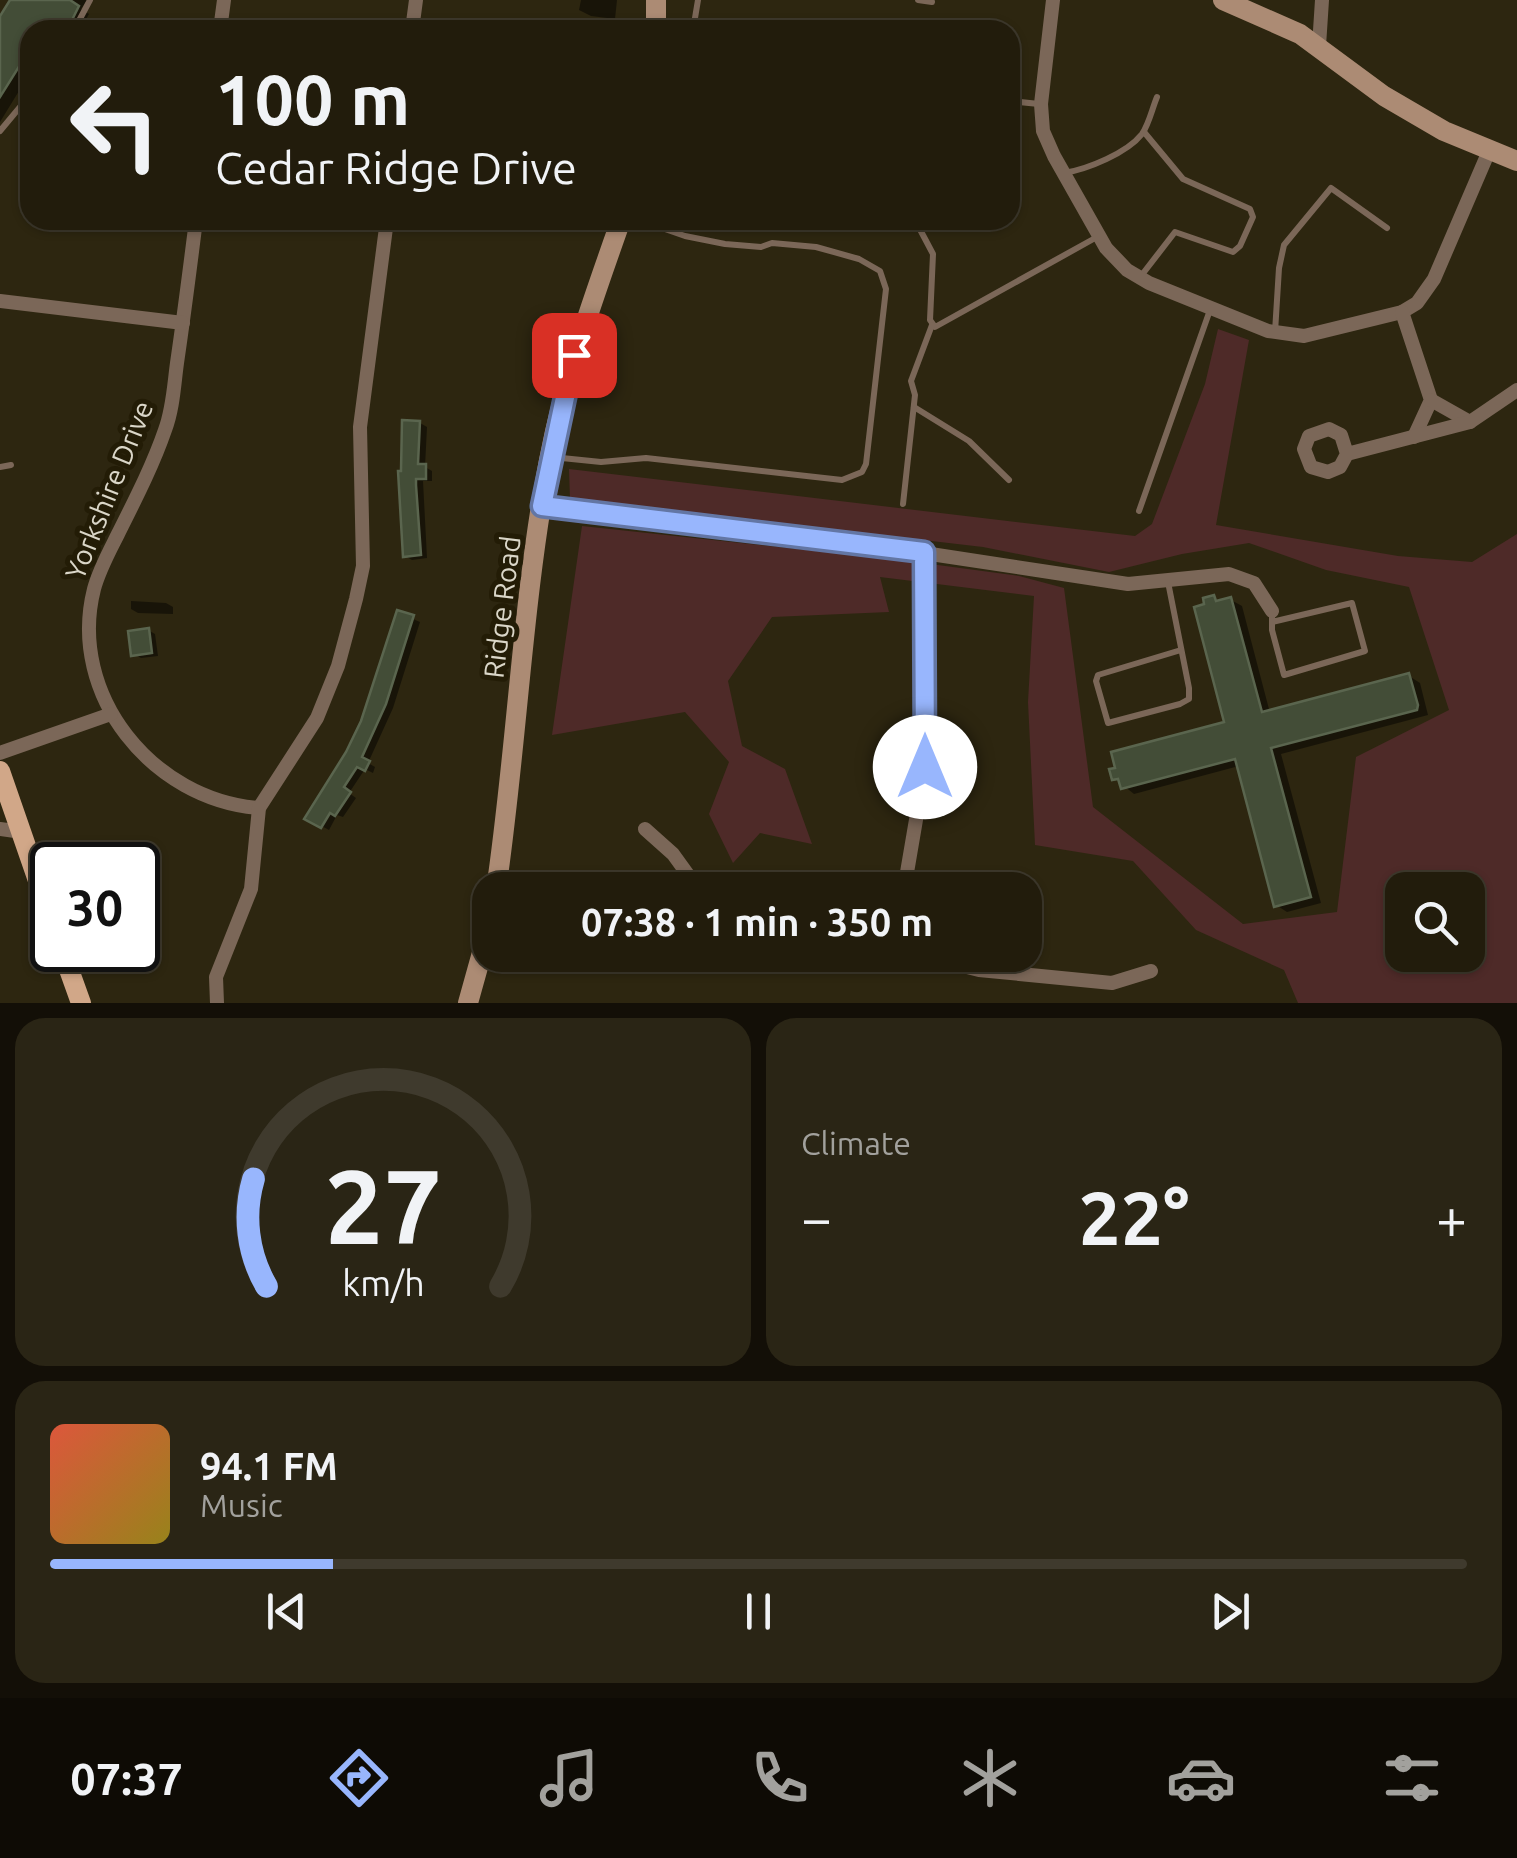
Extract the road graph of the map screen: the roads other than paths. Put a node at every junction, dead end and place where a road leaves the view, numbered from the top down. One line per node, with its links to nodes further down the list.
1 (918, 0): 5 (lane)
2 (1053, 0): 9 (street)
3 (1223, 0): 6 (main road)
4 (1322, 0): 6 (street)
5 (932, 2)
6 (1319, 46): 13 (main road)
7 (1157, 97): 12 (lane)
8 (1020, 102): 9 (lane)
9 (1041, 104): 15 (street)
10 (20, 107): 11 (lane)
11 (0, 131)
12 (1144, 132): 15 (lane); 23 (lane)
13 (1489, 151): 14 (main road); 26 (street)
14 (1517, 161)
15 (1063, 173): 22 (street)
16 (1386, 228): 29 (lane)
17 (195, 230): 27 (street, Yorkshire Drive)
18 (386, 230): 50 (street)
19 (617, 230): 36 (main road, Ridge Road)
20 (668, 230): 36 (lane)
21 (920, 230): 28 (lane)
22 (1098, 236): 23 (street); 28 (lane)
23 (1140, 278): 25 (street)
24 (0, 301): 27 (street)
25 (1211, 309): 29 (street); 42 (lane)
26 (1402, 312): 29 (street); 31 (street)
27 (183, 323): 47 (street, Yorkshire Drive)
28 (932, 325): 32 (lane)
29 (1275, 333)
30 (1517, 390): 33 (street)
31 (1431, 400): 33 (street); 34 (street)
32 (914, 407): 39 (lane); 40 (lane)
33 (1470, 422): 34 (street)
34 (1414, 437): 35 (street)
35 (1347, 454)
36 (550, 456): 41 (main road, Ridge Road)
37 (11, 465): 38 (lane)
38 (0, 467)
39 (1008, 480)
40 (902, 504)
41 (542, 506): 43 (street); 53 (main road, Ridge Road)
42 (1139, 512)
43 (924, 552): 44 (street); 55 (street)
44 (1168, 581): 45 (street); 46 (lane)
45 (1272, 616): 45 (lane)
46 (1181, 650): 46 (lane)
47 (111, 714): 48 (street); 50 (street, Yorkshire Drive)
48 (0, 753)
49 (0, 771): 52 (main road)
50 (259, 808): 62 (street)
51 (645, 829): 54 (street)
52 (11, 831): 56 (main road)
53 (498, 872)
54 (686, 872)
55 (907, 872)
56 (30, 873)
57 (1151, 971): 60 (street)
58 (70, 972): 61 (main road)
59 (477, 972): 63 (main road)
60 (1002, 972)
61 (81, 1003)
62 (217, 1003)
63 (468, 1003)

